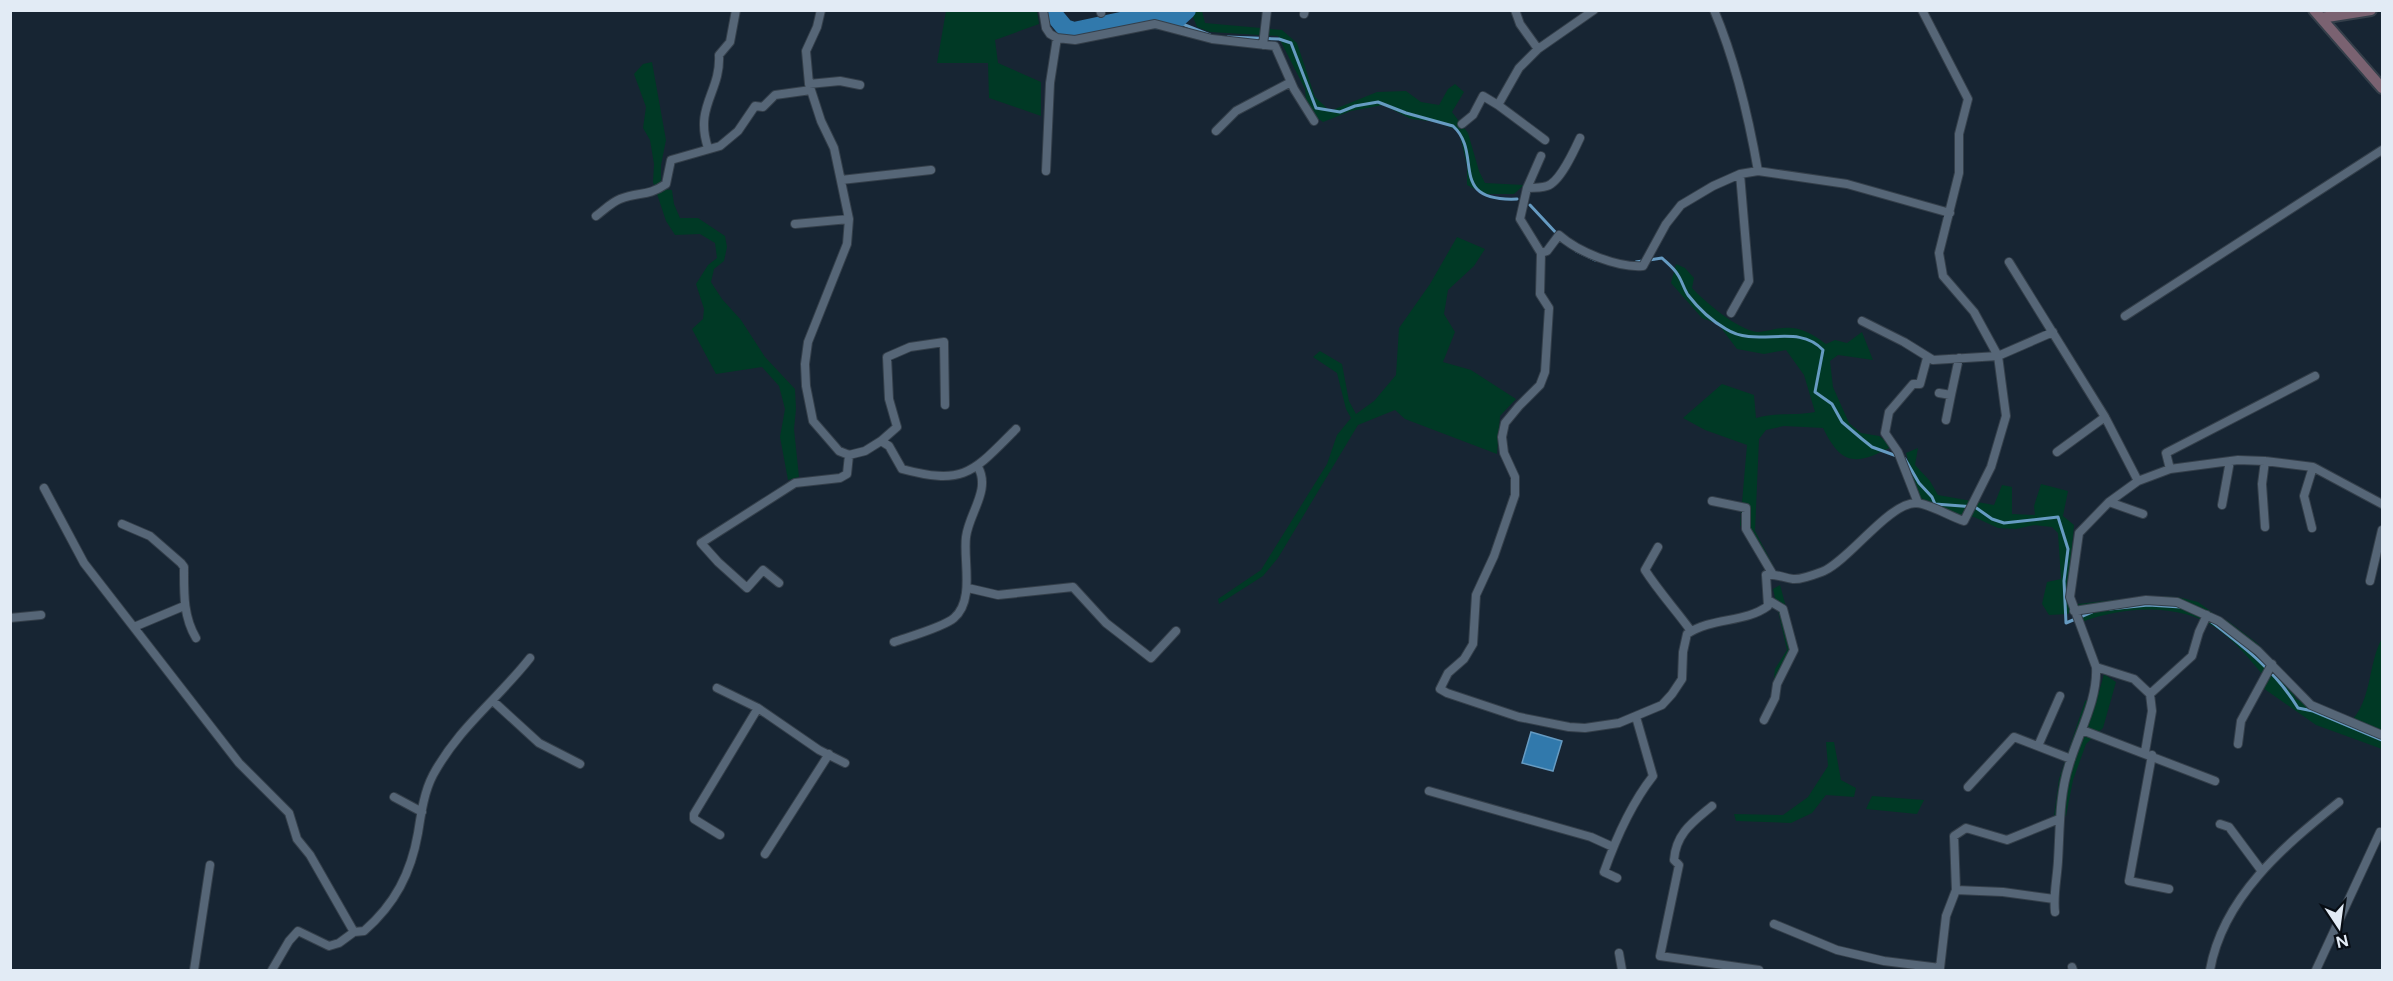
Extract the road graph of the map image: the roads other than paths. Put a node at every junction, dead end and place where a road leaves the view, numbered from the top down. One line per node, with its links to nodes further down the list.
1 (736, 10): 24 (street)
2 (820, 10): 16 (street)
3 (1043, 10): 11 (street)
4 (1267, 10): 12 (street)
5 (1515, 10): 13 (street)
6 (1594, 10): 13 (street)
7 (1714, 10): 29 (street)
8 (1922, 10): 33 (street)
9 (2371, 10): 10 (main road)
10 (2317, 14): 17 (main road)
11 (1057, 38): 12 (street); 28 (street)
12 (1263, 45): 14 (street)
13 (1538, 49): 18 (street)
14 (1291, 82): 19 (street); 21 (street)
15 (860, 85): 16 (street)
16 (810, 87): 24 (street); 31 (street)
17 (2382, 88)
18 (1498, 105): 20 (street); 23 (street)
19 (1314, 121)
20 (1462, 124)
21 (1216, 131)
22 (1580, 138): 32 (street)
23 (1545, 140)
24 (708, 148): 34 (street)
25 (2382, 150): 40 (street)
26 (1541, 156): 32 (street)
27 (931, 170): 31 (street)
28 (1046, 171)
29 (1758, 171): 30 (street); 33 (street)
30 (1740, 174): 37 (street); 39 (street)
31 (842, 180): 35 (street)
32 (1527, 188): 37 (street)
33 (1950, 213): 43 (street)
34 (596, 216)
35 (849, 219): 36 (street); 55 (street)
36 (795, 224)
37 (1541, 253): 97 (street)
38 (2009, 262): 42 (street)
39 (1731, 313)
40 (2125, 316)
41 (1862, 321): 44 (street)
42 (2053, 332): 43 (street); 50 (street)
43 (1998, 356): 45 (street); 65 (street)
44 (1927, 358): 45 (street); 65 (street)
45 (1959, 358): 48 (street)
46 (2315, 376): 60 (street)
47 (1939, 393): 48 (street)
48 (1951, 395): 51 (street)
49 (945, 405): 53 (street)
50 (2105, 417): 54 (street); 61 (street)
51 (1946, 420)
52 (1016, 429): 58 (street)
53 (881, 441): 55 (street); 58 (street)
54 (2057, 452)
55 (849, 454): 76 (street)
56 (2230, 461): 57 (street); 60 (street); 67 (street)
57 (2265, 461): 59 (street); 70 (street)
58 (978, 467): 77 (street)
59 (2313, 467): 66 (street); 71 (street)
60 (2170, 469): 61 (street)
61 (2138, 481): 64 (street)
62 (44, 488): 84 (street)
63 (1712, 501): 74 (street)
64 (2109, 502): 68 (street); 80 (street)
65 (1918, 503): 74 (street)
66 (2382, 504)
67 (2222, 505)
68 (2143, 514)
69 (122, 524): 79 (street)
70 (2265, 527)
71 (2312, 528)
72 (2382, 530): 75 (street)
73 (1658, 547): 85 (street)
74 (1773, 573): 78 (street)
75 (2370, 581)
76 (779, 583)
77 (968, 588): 86 (street); 88 (street)
78 (1768, 600): 85 (street); 98 (street)
79 (184, 606): 84 (street); 87 (street)
80 (2074, 611): 82 (street); 91 (street)
81 (41, 615): 83 (street)
82 (2207, 615): 90 (street); 93 (street)
83 (10, 618)
84 (134, 627): 129 (street)
85 (1691, 631): 97 (street)
86 (1176, 632)
87 (196, 638)
88 (894, 642)
89 (530, 658): 95 (street)
90 (2272, 664): 100 (street); 101 (street)
91 (2096, 667): 93 (street); 99 (street)
92 (717, 688): 96 (street)
93 (2150, 694): 104 (street)
94 (2060, 696): 102 (street)
95 (493, 701): 107 (street); 114 (street)
96 (758, 708): 103 (street); 118 (street)
97 (1636, 717): 119 (street)
98 (1764, 720)
99 (2082, 730): 104 (street); 105 (street)
100 (2382, 735)
101 (2238, 744)
102 (2038, 746): 105 (street); 109 (street)
103 (828, 754): 106 (street); 120 (street)
104 (2149, 754): 108 (street); 124 (street)
105 (2071, 759): 115 (street)
106 (845, 763)
107 (580, 764)
108 (2215, 781)
109 (1968, 787)
110 (1429, 791): 119 (street)
111 (394, 797): 114 (street)
112 (2339, 802): 122 (street)
113 (1712, 806): 135 (street)
114 (422, 812): 129 (street)
115 (2059, 819): 125 (street); 126 (street)
116 (2220, 824): 122 (street)
117 (2382, 833): 137 (street)
118 (720, 836)
119 (1613, 847): 123 (street)
120 (765, 854)
121 (210, 865): 132 (street)
122 (2261, 870): 136 (street)
123 (1617, 878)
124 (2169, 889)
125 (1956, 890): 126 (street); 131 (street)
126 (2054, 899): 127 (street)
127 (2055, 912)
128 (1774, 924): 131 (street)
129 (354, 932): 133 (street)
130 (1619, 953): 134 (street)
131 (1940, 969)
132 (194, 970)
133 (272, 970)
134 (1622, 970)
135 (1759, 970)
136 (2210, 970)
137 (2316, 970)

